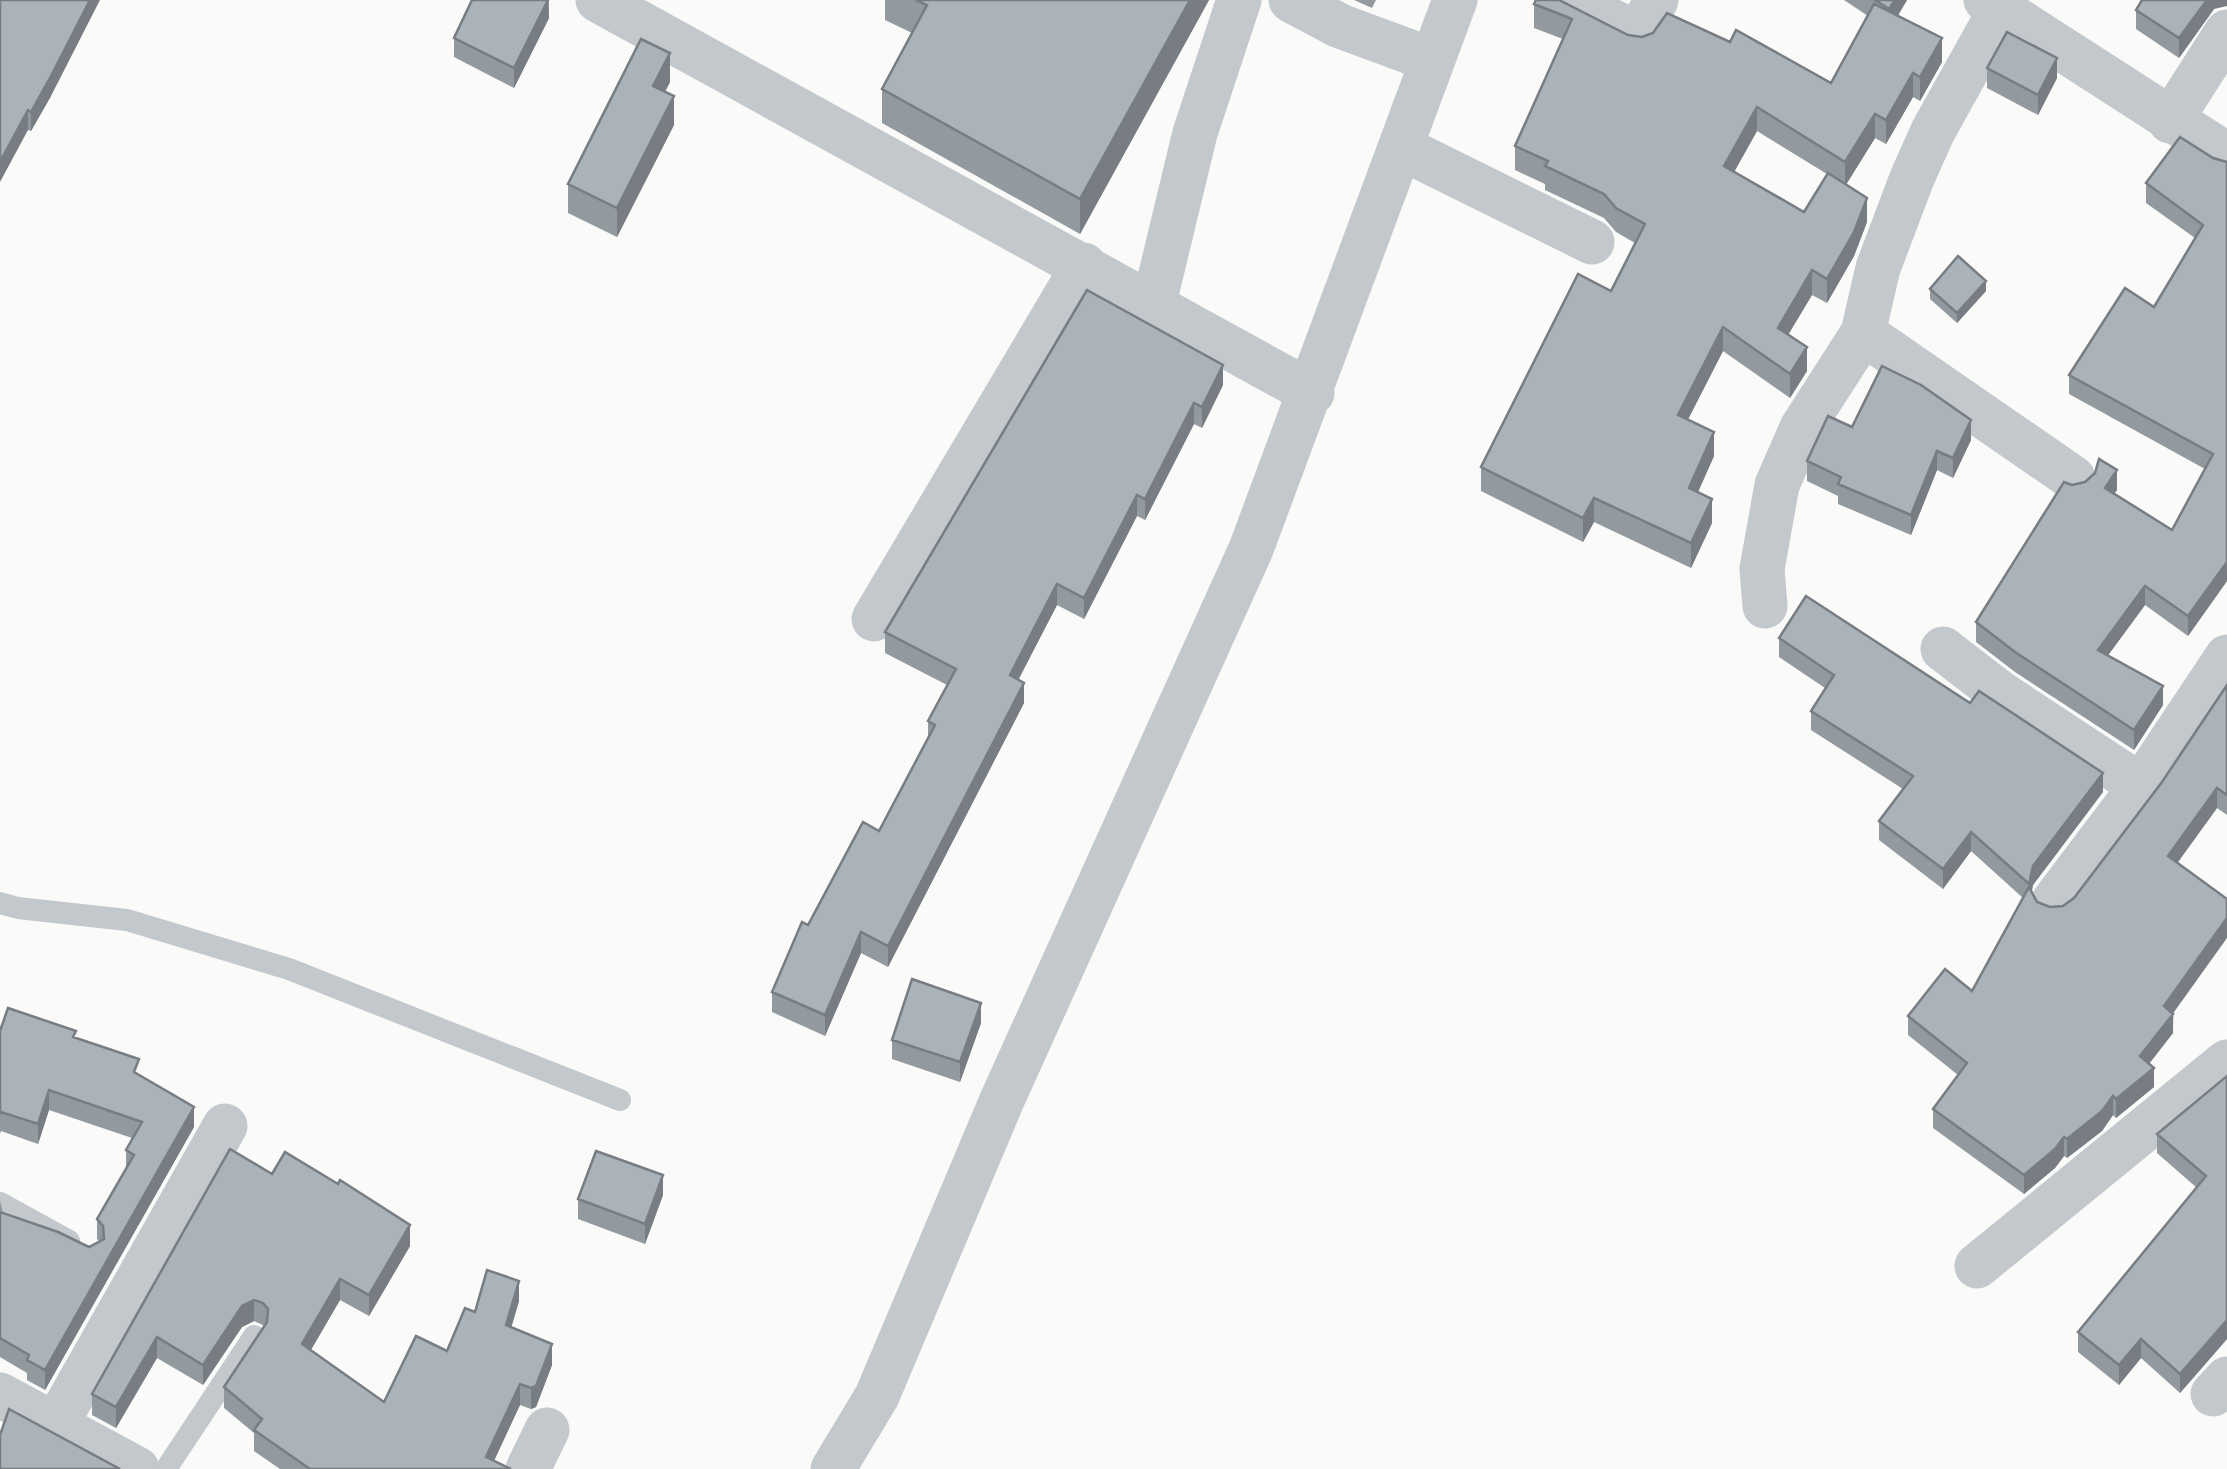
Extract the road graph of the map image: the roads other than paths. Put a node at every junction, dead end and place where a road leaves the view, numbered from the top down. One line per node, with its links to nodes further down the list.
1 (598, 0): 14 (street)
2 (1239, 0): 15 (street)
3 (1291, 0): 9 (street)
4 (1455, 0): 9 (street)
5 (1570, 0): 6 (street)
6 (1656, 0)
7 (1997, 4): 10 (street); 16 (street)
8 (2227, 32): 10 (street)
9 (1432, 60): 11 (street)
10 (2170, 121): 12 (street)
11 (1402, 148): 13 (street); 17 (street)
12 (2227, 155)
13 (1592, 242)
14 (1084, 265): 15 (street); 20 (street)
15 (1154, 303): 17 (street)
16 (1863, 333): 18 (street); 19 (street)
17 (1312, 392): 38 (street)
18 (2073, 478)
19 (1765, 606)
20 (874, 618)
21 (1943, 649): 24 (street)
22 (2227, 657): 23 (street)
23 (2210, 719): 24 (street)
24 (2141, 786): 25 (street)
25 (2054, 901)
26 (0, 902): 28 (lane)
27 (2227, 1062): 32 (street)
28 (620, 1100)
29 (225, 1126): 35 (street)
30 (0, 1203): 31 (lane)
31 (90, 1252)
32 (1977, 1266)
33 (254, 1336): 37 (lane)
34 (0, 1395): 35 (street)
35 (55, 1426): 36 (street)
36 (137, 1469)
37 (166, 1469)
38 (833, 1469)

